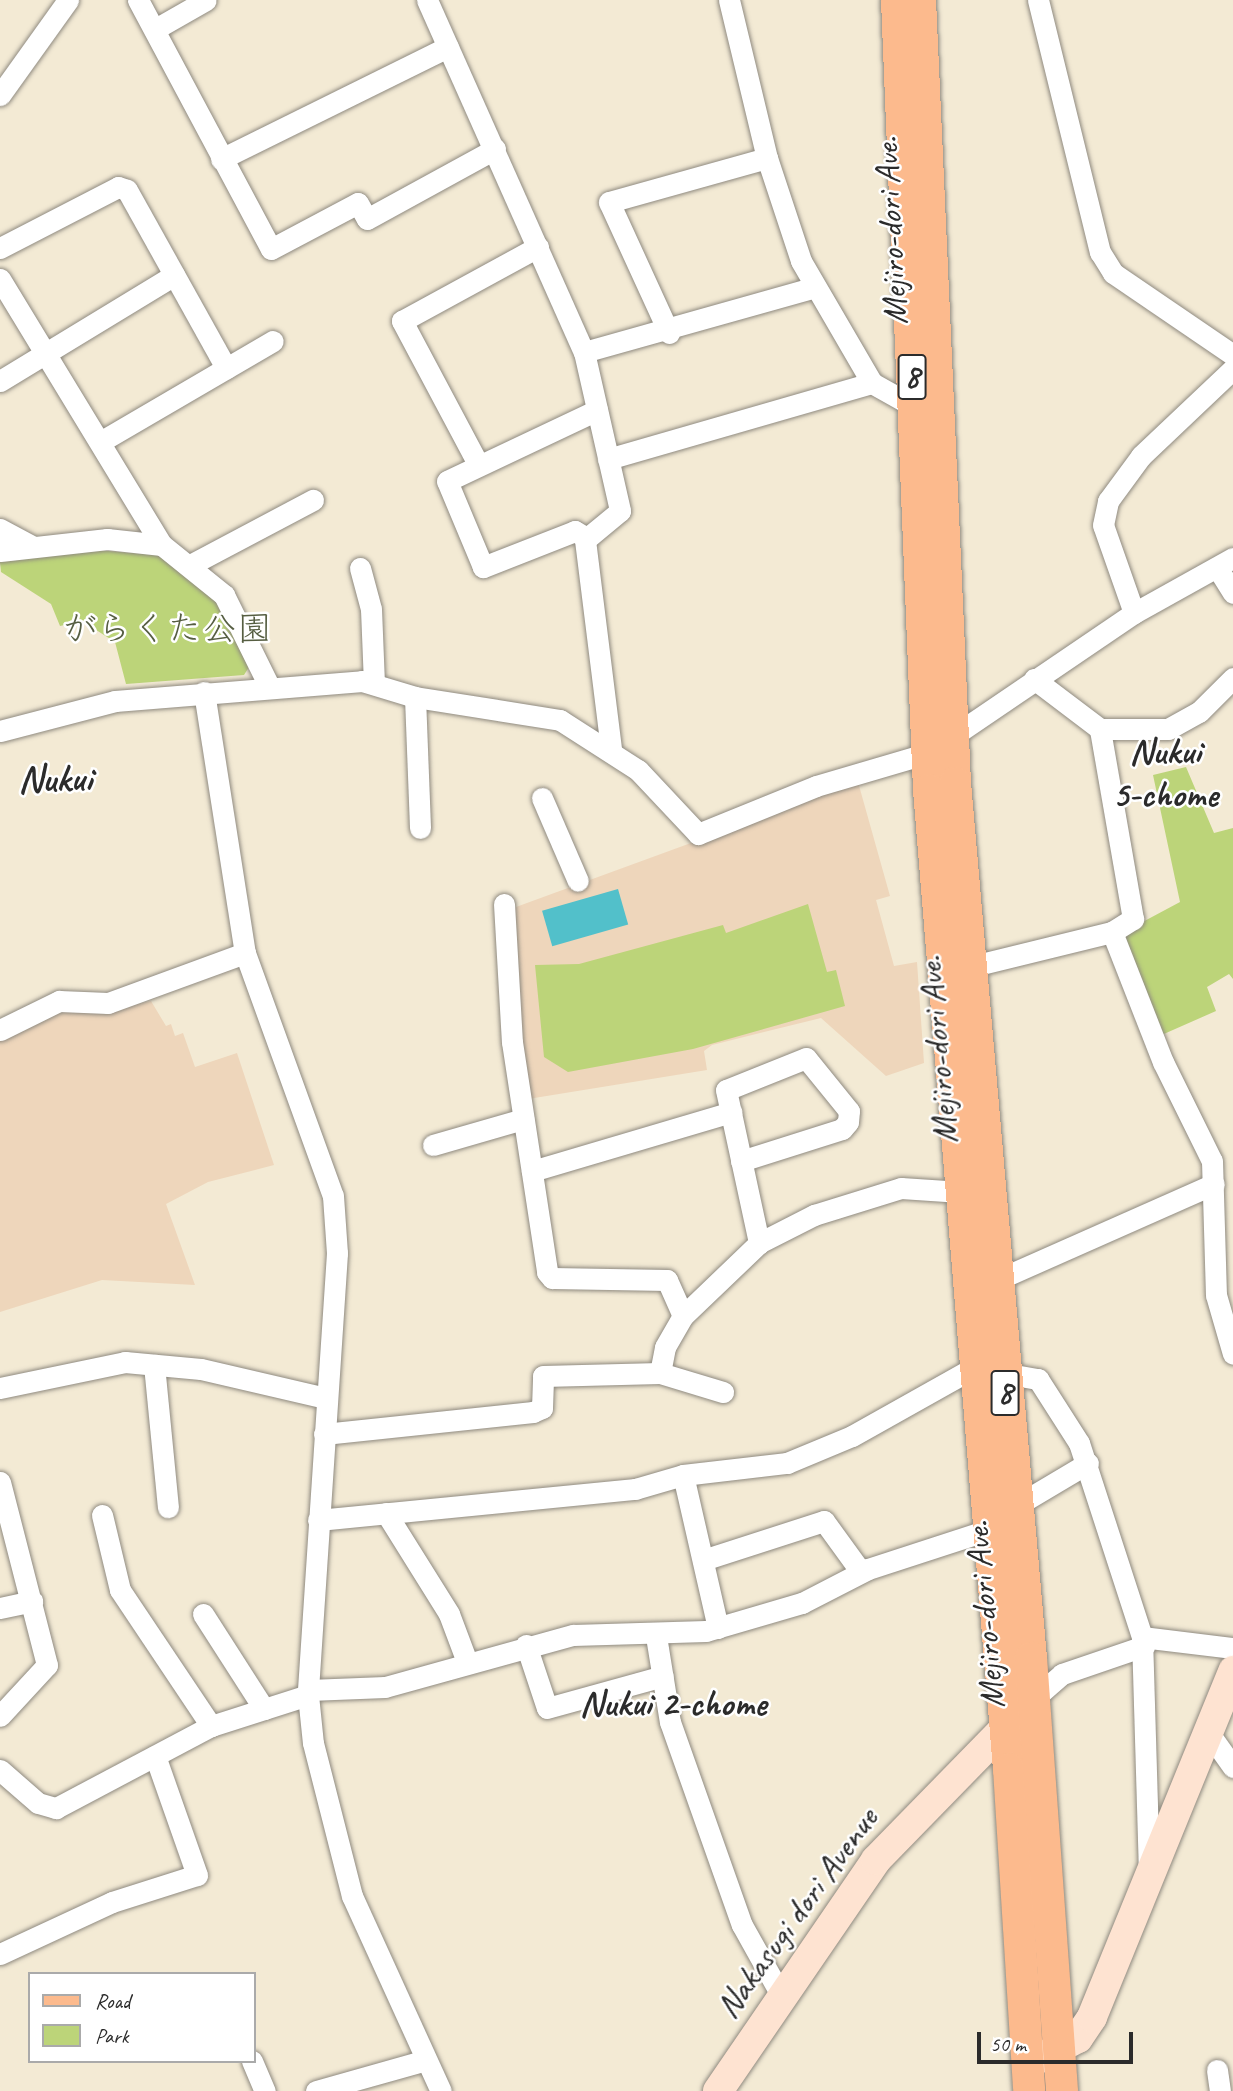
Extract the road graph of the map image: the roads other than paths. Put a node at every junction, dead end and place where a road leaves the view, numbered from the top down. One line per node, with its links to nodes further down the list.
1 (68, 0): 11 (street)
2 (138, 0): 9 (street)
3 (206, 0): 9 (street)
4 (427, 0): 10 (street)
5 (729, 0): 13 (street)
6 (897, 0): 29 (main road, Mejiro-dori Ave. / 8)
7 (920, 0): 53 (main road, Mejiro-dori Ave. / 8)
8 (1038, 0): 24 (street)
9 (157, 28): 14 (street)
10 (448, 47): 12 (street); 14 (street)
11 (0, 95)
12 (495, 149): 14 (street); 15 (street)
13 (767, 158): 19 (street); 20 (street)
14 (221, 159)
15 (538, 247): 22 (street); 33 (street)
16 (0, 248): 17 (street)
17 (174, 275): 23 (street); 25 (street)
18 (0, 279): 23 (street)
19 (815, 287): 20 (street); 28 (street)
20 (669, 333): 22 (street)
21 (273, 341): 25 (street)
22 (584, 352): 30 (street)
23 (46, 354): 27 (street); 31 (street)
24 (1233, 355)
25 (226, 368): 31 (street)
26 (1233, 369): 44 (street)
27 (0, 381)
28 (872, 383): 29 (street); 32 (street)
29 (913, 406): 55 (main road, Mejiro-dori Ave. / 8)
30 (597, 410): 32 (street); 33 (street)
31 (100, 442): 37 (street)
32 (608, 459): 36 (street)
33 (477, 463): 36 (street)
34 (313, 500): 40 (street)
35 (0, 528): 38 (street)
36 (587, 538): 54 (street)
37 (162, 545): 38 (street); 40 (street)
38 (32, 546): 39 (street)
39 (0, 551)
40 (192, 564): 47 (street)
41 (1226, 564): 43 (street); 44 (street)
42 (360, 568): 48 (street)
43 (1233, 593)
44 (1134, 613): 45 (street)
45 (1034, 678): 51 (street); 53 (street)
46 (1233, 678): 51 (street)
47 (268, 684): 48 (street); 49 (street)
48 (374, 684): 50 (street)
49 (204, 692): 52 (street); 61 (street)
50 (415, 697): 54 (street); 57 (street)
51 (1100, 729): 60 (street)
52 (0, 731)
53 (953, 735): 55 (street); 62 (main road, Mejiro-dori Ave. / 8)
54 (611, 750): 55 (street)
55 (928, 753): 70 (main road, Mejiro-dori Ave. / 8)
56 (542, 798): 58 (street)
57 (419, 828)
58 (578, 881)
59 (503, 904): 65 (street)
60 (1112, 932): 62 (street); 69 (street)
61 (245, 953): 63 (street); 81 (street)
62 (969, 967): 73 (main road, Mejiro-dori Ave. / 8)
63 (0, 1030)
64 (731, 1112): 67 (street); 67 (street); 68 (street)
65 (523, 1119): 66 (street); 68 (street)
66 (433, 1145)
67 (741, 1161): 71 (street)
68 (532, 1171): 74 (street)
69 (1214, 1184): 72 (street); 73 (street)
70 (961, 1192): 71 (street); 77 (main road, Mejiro-dori Ave. / 8)
71 (759, 1243): 74 (street)
72 (1225, 1256): 75 (street)
73 (997, 1280): 77 (main road, Mejiro-dori Ave. / 8)
74 (683, 1316): 78 (street)
75 (1233, 1354)
76 (154, 1364): 79 (street); 81 (street); 86 (street)
77 (989, 1370): 83 (street); 84 (street); 87 (main road, Mejiro-dori Ave. / 8); 92 (main road, Mejiro-dori Ave. / 8)
78 (660, 1373): 80 (street); 82 (street)
79 (0, 1388)
80 (723, 1392)
81 (326, 1398): 82 (street)
82 (324, 1434): 90 (street)
83 (1088, 1463): 87 (street); 100 (street)
84 (684, 1475): 88 (street); 93 (street)
85 (0, 1482): 91 (street)
86 (168, 1507)
87 (1014, 1507): 107 (main road, Mejiro-dori Ave. / 8)
88 (386, 1513): 90 (street); 103 (street)
89 (102, 1516): 110 (street)
90 (318, 1520): 106 (street)
91 (7, 1525): 95 (street)
92 (988, 1530): 94 (street); 111 (main road, Mejiro-dori Ave. / 8)
93 (703, 1560): 94 (street); 98 (street)
94 (861, 1572): 98 (street)
95 (32, 1601): 96 (street); 109 (street)
96 (0, 1608)
97 (203, 1614): 108 (street)
98 (718, 1628): 99 (street)
99 (656, 1636): 101 (street); 105 (street)
100 (1143, 1642): 102 (street); 107 (street); 116 (street)
101 (526, 1645): 103 (street); 105 (street)
102 (1233, 1648)
103 (467, 1662): 106 (street)
104 (1233, 1671): 112 (street)
105 (663, 1676): 118 (street)
106 (309, 1693): 108 (street); 120 (street)
107 (1033, 1699): 111 (street); 119 (main road, Mejiro-dori Ave. / 8)
108 (264, 1709): 110 (street)
109 (0, 1716)
110 (211, 1726): 113 (street)
111 (1005, 1728): 118 (street, Nakasugi dori Avenue); 122 (main road, Mejiro-dori Ave. / 8)
112 (1208, 1732): 114 (street); 116 (street)
113 (155, 1756): 115 (street); 117 (street)
114 (1233, 1767)
115 (0, 1770)
116 (1150, 1880): 119 (street)
117 (0, 1954)
118 (780, 1993): 123 (street, Nakasugi dori Avenue)
119 (1058, 2052): 122 (street); 127 (main road, Mejiro-dori Ave. / 8)
120 (426, 2060): 125 (street); 126 (street)
121 (253, 2063): 124 (street)
122 (1028, 2077)
123 (720, 2090)
124 (265, 2091)
125 (316, 2091)
126 (441, 2091)
127 (1062, 2091)

